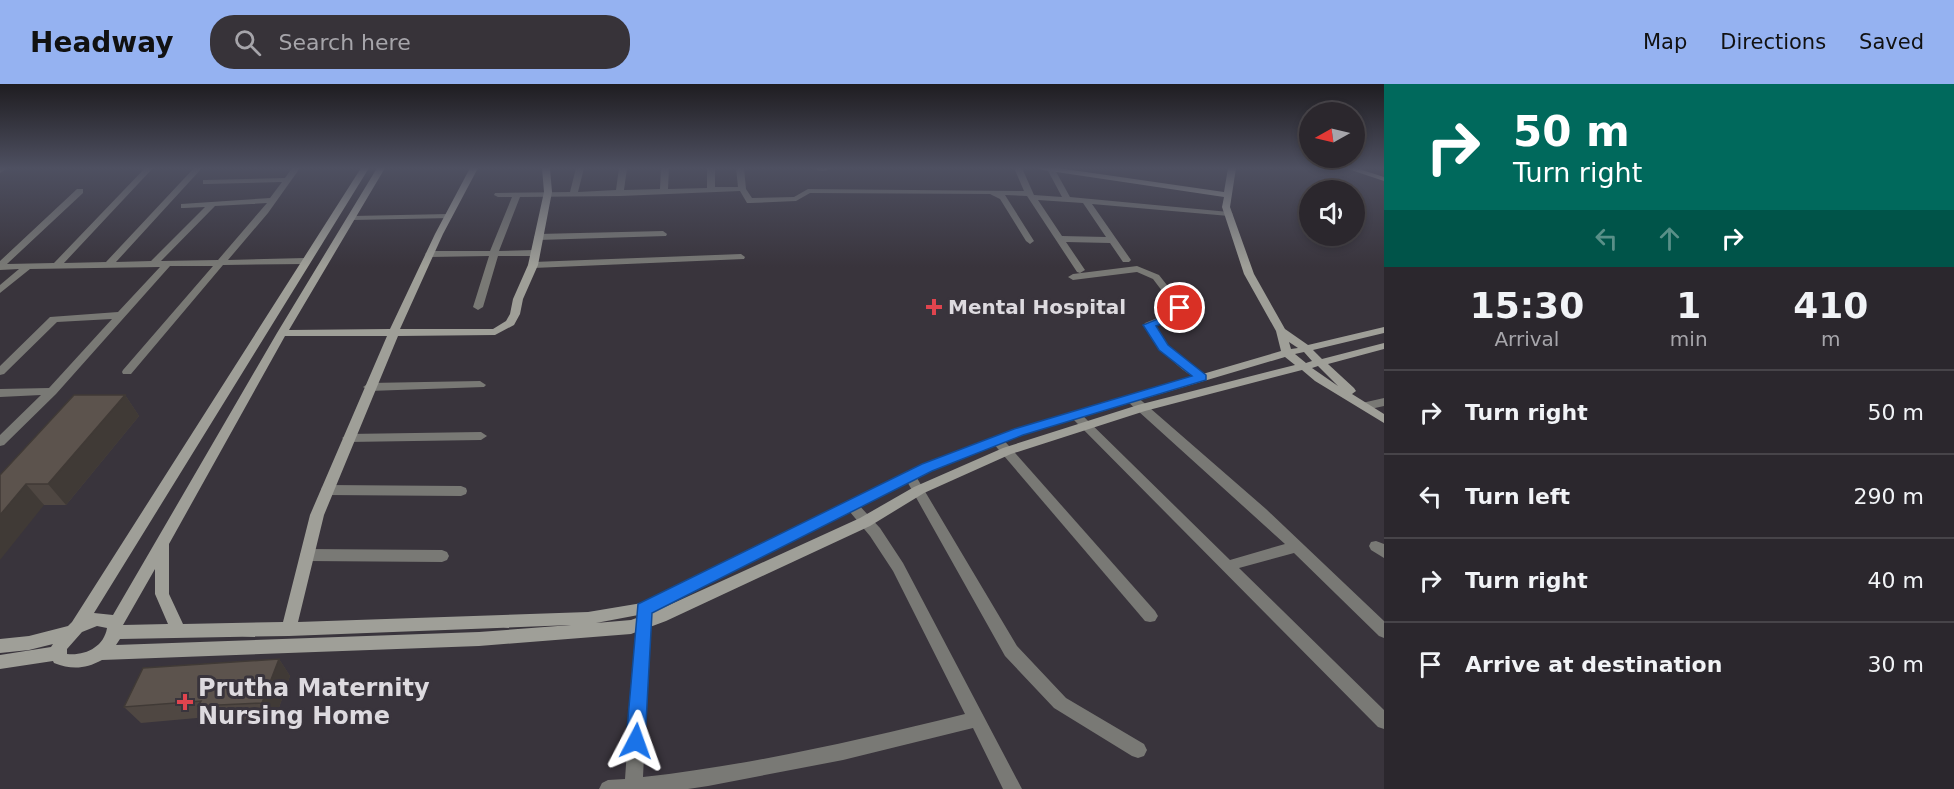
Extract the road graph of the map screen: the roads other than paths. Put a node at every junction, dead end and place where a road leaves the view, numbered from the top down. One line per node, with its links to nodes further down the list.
1 (69, 201): 36 (street)
2 (118, 201): 38 (street)
3 (167, 201): 34 (street)
4 (255, 201): 15 (street)
5 (272, 201): 31 (street)
6 (343, 201): 30 (street)
7 (362, 201): 19 (street)
8 (456, 201): 18 (street)
9 (515, 201): 25 (street)
10 (547, 201): 21 (street)
11 (1005, 201): 24 (street)
12 (1034, 201): 22 (street)
13 (1086, 201): 17 (street); 23 (street)
14 (1227, 201): 17 (street)
15 (214, 203): 16 (street); 32 (street)
16 (184, 206)
17 (1229, 214): 43 (street)
18 (448, 216): 19 (street); 27 (street)
19 (352, 218): 44 (street)
20 (663, 234): 21 (street)
21 (538, 237): 26 (street)
22 (1059, 239): 23 (street); 53 (street)
23 (1112, 240): 29 (street)
24 (1030, 241)
25 (494, 253): 26 (street); 27 (street); 40 (street)
26 (535, 253): 35 (street)
27 (429, 254): 45 (street)
28 (741, 257): 35 (street)
29 (1126, 260)
30 (306, 261): 31 (street); 83 (street)
31 (221, 263): 33 (street); 52 (street)
32 (153, 264): 33 (street); 34 (street)
33 (167, 264): 41 (street)
34 (108, 265): 38 (street)
35 (533, 265): 45 (street)
36 (0, 266): 37 (street)
37 (28, 266): 38 (street); 39 (street)
38 (56, 266)
39 (0, 290)
40 (478, 307)
41 (121, 315): 51 (street); 56 (street)
42 (1384, 330): 47 (street)
43 (1281, 331): 47 (street); 48 (street)
44 (282, 333): 45 (street); 74 (street)
45 (393, 334): 55 (street)
46 (1384, 346): 49 (street)
47 (1305, 348): 48 (street); 49 (street)
48 (1287, 353): 50 (street); 53 (street)
49 (1318, 361): 50 (street); 60 (street)
50 (1300, 366): 59 (street); 60 (street)
51 (0, 372)
52 (127, 372)
53 (1201, 377): 59 (street)
54 (480, 385): 55 (street)
55 (369, 387): 64 (street)
56 (52, 391): 57 (street); 66 (street)
57 (0, 393)
58 (1384, 402): 60 (street)
59 (1136, 403): 62 (street); 75 (street)
60 (1366, 406): 61 (street)
61 (1384, 419)
62 (1080, 420): 65 (street); 67 (street); 78 (street)
63 (481, 436): 64 (street)
64 (348, 438): 69 (street)
65 (997, 440): 67 (street); 68 (street)
66 (0, 442)
67 (1007, 451): 70 (street); 80 (street)
68 (910, 476): 70 (street); 72 (street)
69 (327, 490): 71 (street); 76 (street)
70 (919, 490): 73 (street); 92 (street)
71 (461, 491)
72 (852, 506): 73 (street); 79 (street)
73 (865, 522): 79 (street); 90 (street)
74 (162, 542): 81 (street); 84 (street)
75 (1295, 547): 78 (street); 85 (street)
76 (308, 555): 77 (street); 82 (street)
77 (442, 556)
78 (1228, 566): 91 (street)
79 (644, 616): 82 (street); 88 (street); 94 (street)
80 (1150, 616)
81 (115, 629): 83 (street); 84 (street); 88 (street)
82 (289, 629): 84 (street)
83 (73, 630): 86 (street); 87 (street)
84 (177, 631)
85 (1384, 631)
86 (0, 646)
87 (58, 653): 88 (street); 89 (street)
88 (99, 653)
89 (0, 662)
90 (976, 719): 94 (street); 95 (street)
91 (1384, 721)
92 (1138, 750)
93 (608, 789): 94 (street)
94 (633, 789)
95 (1013, 789)

